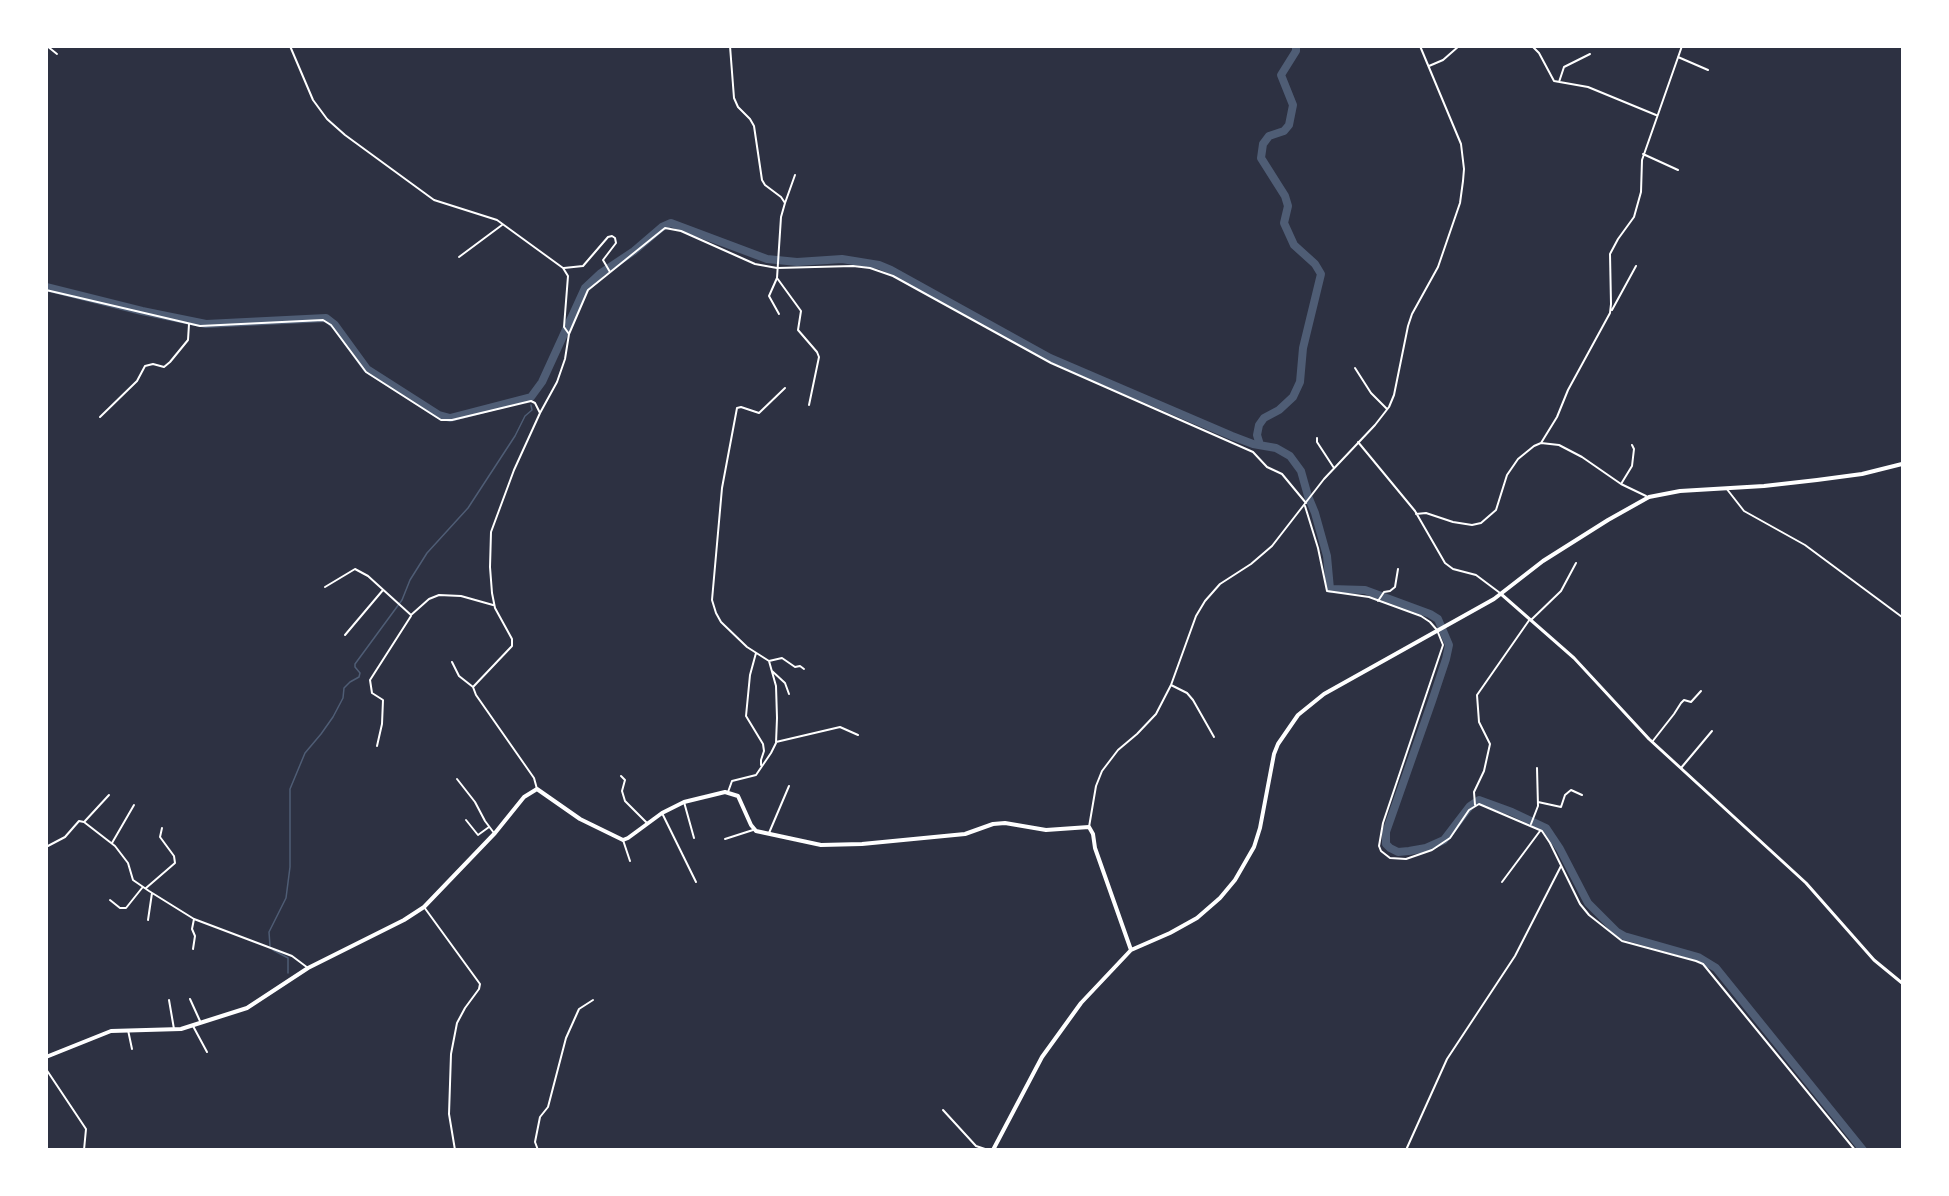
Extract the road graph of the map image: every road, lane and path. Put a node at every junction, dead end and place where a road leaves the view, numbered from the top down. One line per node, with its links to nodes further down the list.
1 (47, 46): 8 (street)
2 (290, 46): 19 (street)
3 (730, 46): 18 (street)
4 (1420, 46): 11 (street)
5 (1459, 46): 11 (street)
6 (1532, 46): 13 (street)
7 (1682, 46): 10 (street)
8 (57, 54)
9 (1590, 54): 13 (street)
10 (1678, 57): 12 (street); 14 (street)
11 (1428, 67): 34 (street)
12 (1708, 70)
13 (1559, 82): 14 (street)
14 (1656, 116): 15 (street)
15 (1643, 154): 16 (street); 28 (street)
16 (1678, 170)
17 (795, 175): 18 (street)
18 (785, 204): 23 (street)
19 (503, 225): 20 (street); 22 (street)
20 (459, 257)
21 (1636, 266): 28 (street)
22 (563, 268): 24 (street); 30 (street)
23 (777, 268): 24 (street); 25 (street); 46 (street)
24 (608, 270): 30 (street)
25 (777, 278): 27 (street); 33 (street)
26 (46, 290): 29 (street)
27 (779, 314)
28 (1610, 314): 39 (street)
29 (189, 324): 35 (street); 36 (street)
30 (567, 331): 35 (street)
31 (1356, 368): 34 (street)
32 (785, 388): 60 (street)
33 (809, 405)
34 (1387, 409): 38 (street)
35 (540, 413): 54 (street)
36 (100, 417)
37 (1317, 438): 42 (street)
38 (1358, 442): 42 (street); 47 (street)
39 (1541, 443): 43 (street); 47 (street)
40 (1632, 444): 43 (street)
41 (1902, 464): 44 (main road)
42 (1334, 468): 46 (street)
43 (1621, 484): 45 (street)
44 (1726, 488): 45 (main road); 56 (street)
45 (1649, 497): 52 (main road)
46 (1306, 503): 53 (street); 65 (street)
47 (1416, 514): 52 (street)
48 (1576, 563): 57 (street)
49 (1398, 570): 53 (street)
50 (325, 587): 51 (street)
51 (382, 590): 55 (street); 59 (street)
52 (1501, 594): 57 (street); 58 (main road)
53 (1378, 601): 58 (street)
54 (494, 605): 55 (street); 66 (street)
55 (411, 615): 74 (street)
56 (1902, 617)
57 (1531, 620): 73 (street); 87 (street)
58 (1438, 629): 87 (street); 117 (main road)
59 (345, 635)
60 (756, 653): 61 (street); 75 (street)
61 (769, 661): 63 (street); 64 (street)
62 (452, 662): 66 (street)
63 (804, 669)
64 (772, 671): 68 (street); 72 (street)
65 (1171, 685): 71 (street); 95 (street)
66 (473, 687): 81 (street)
67 (1701, 692): 73 (street)
68 (789, 694)
69 (1712, 731): 77 (street)
70 (858, 735): 72 (street)
71 (1214, 737)
72 (776, 742): 75 (street)
73 (1652, 742): 77 (street)
74 (377, 746)
75 (761, 767): 82 (street)
76 (1538, 768): 86 (street)
77 (1681, 768): 119 (street)
78 (621, 776): 93 (street)
79 (457, 779): 94 (street)
80 (789, 786): 100 (street)
81 (537, 789): 99 (main road); 103 (main road)
82 (728, 792): 85 (main road); 97 (main road)
83 (109, 795): 91 (street)
84 (1582, 795): 86 (street)
85 (684, 802): 89 (main road); 101 (street)
86 (1538, 802): 92 (street)
87 (1475, 804): 92 (street)
88 (134, 805): 104 (street)
89 (662, 813): 93 (main road); 108 (street)
90 (466, 820): 94 (street)
91 (84, 822): 104 (street); 105 (street)
92 (1531, 823): 98 (street)
93 (648, 824): 103 (main road)
94 (489, 827): 99 (street)
95 (1089, 827): 100 (main road); 117 (main road)
96 (162, 828): 110 (street)
97 (753, 830): 100 (main road); 102 (street)
98 (1540, 830): 107 (street); 109 (street)
99 (495, 833): 113 (main road)
100 (768, 834)
101 (694, 838)
102 (725, 839)
103 (623, 840): 106 (street)
104 (112, 843): 110 (street)
105 (46, 847)
106 (630, 861)
107 (1561, 866): 137 (street); 138 (street)
108 (696, 882)
109 (1502, 882)
110 (144, 888): 111 (street); 112 (street)
111 (152, 893): 114 (street); 115 (street)
112 (110, 900)
113 (424, 907): 118 (main road); 133 (street)
114 (194, 919): 116 (street); 118 (street)
115 (148, 920)
116 (193, 950)
117 (1131, 950): 136 (main road)
118 (308, 968): 123 (main road)
119 (1902, 983)
120 (190, 999): 123 (street)
121 (170, 1000): 125 (street)
122 (593, 1000): 134 (street)
123 (201, 1024): 124 (main road)
124 (193, 1026): 125 (main road); 128 (street)
125 (174, 1029): 126 (main road)
126 (128, 1030): 127 (street); 129 (main road)
127 (132, 1049)
128 (207, 1052)
129 (46, 1057)
130 (46, 1069): 132 (street)
131 (943, 1110): 135 (street)
132 (84, 1149)
133 (455, 1149)
134 (538, 1149)
135 (988, 1149)
136 (993, 1149)
137 (1406, 1149)
138 (1856, 1149)

